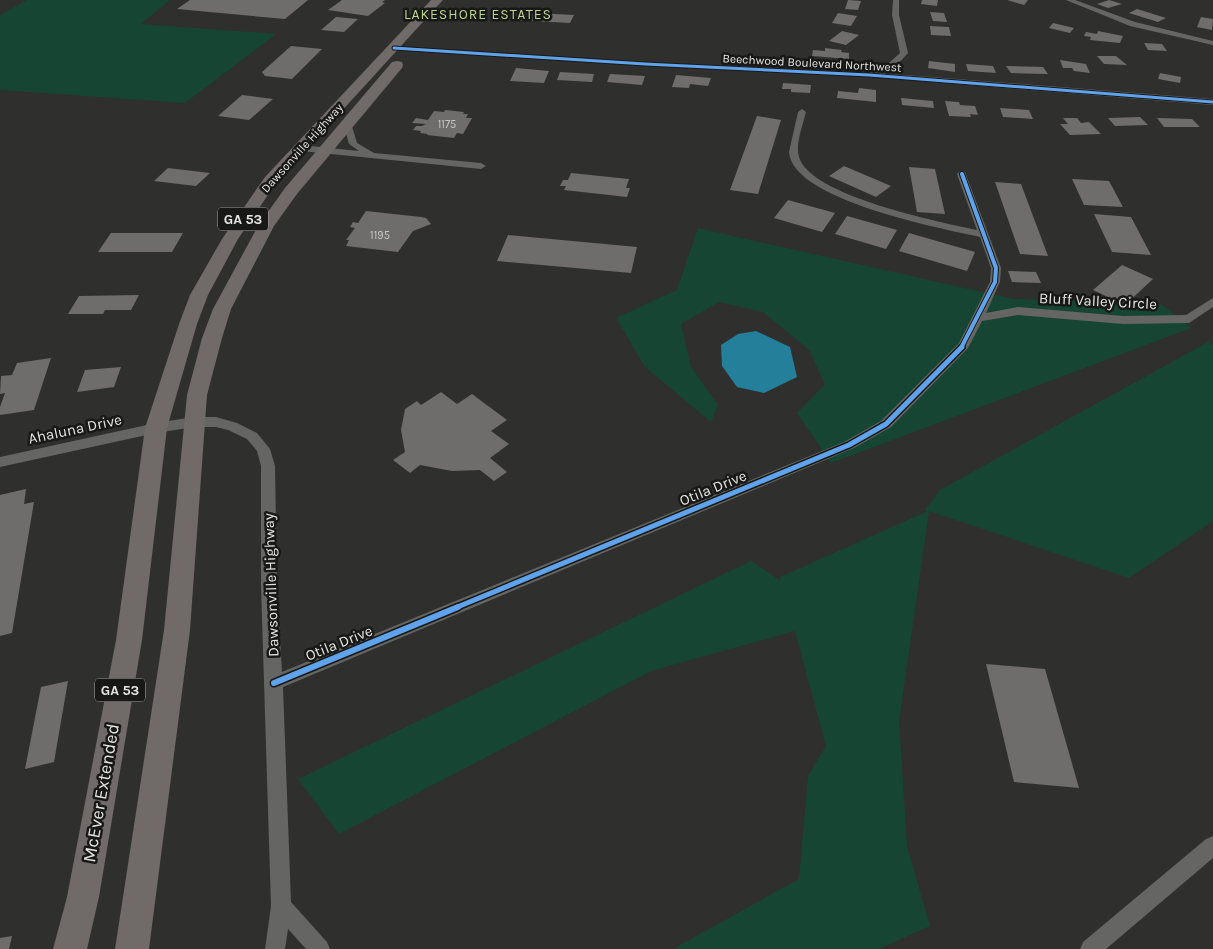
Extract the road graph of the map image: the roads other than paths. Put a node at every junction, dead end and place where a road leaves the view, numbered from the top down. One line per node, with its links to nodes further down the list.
1 (437, 0): 6 (main road, Dawsonville Highway / GA 53)
2 (896, 0): 7 (street)
3 (1069, 0): 5 (street)
4 (423, 36): 6 (main road, Dawsonville Highway / GA 53)
5 (1213, 43)
6 (402, 49): 7 (street, Beechwood Boulevard Northwest); 10 (main road, Dawsonville Highway / GA 53); 11 (main road, Dawsonville Highway / GA 53)
7 (869, 75): 8 (street, Beechwood Boulevard Northwest)
8 (1213, 102)
9 (802, 112): 16 (street)
10 (347, 123): 12 (main road, Dawsonville Highway / GA 53); 13 (street)
11 (301, 148): 12 (street); 20 (main road, Dawsonville Highway / GA 53)
12 (324, 152): 13 (street); 19 (main road, Dawsonville Highway / GA 53)
13 (374, 156): 14 (street)
14 (481, 166)
15 (962, 174): 16 (street, Otila Drive)
16 (984, 235): 18 (street, Otila Drive)
17 (1213, 302): 18 (street, Bluff Valley Circle)
18 (976, 318): 22 (street, Otila Drive)
19 (194, 422): 20 (street, Ahaluna Drive); 22 (street, Dawsonville Highway); 26 (main road, Dawsonville Highway / GA 53)
20 (156, 428): 21 (street, Ahaluna Drive); 25 (main road, McEver Extended / GA 53)
21 (0, 462)
22 (274, 683): 24 (street, Dawsonville Highway)
23 (1213, 846): 29 (street)
24 (281, 906): 27 (street, Dawsonville Highway); 28 (street)
25 (70, 949)
26 (132, 949)
27 (275, 949)
28 (320, 949)
29 (1090, 949)

